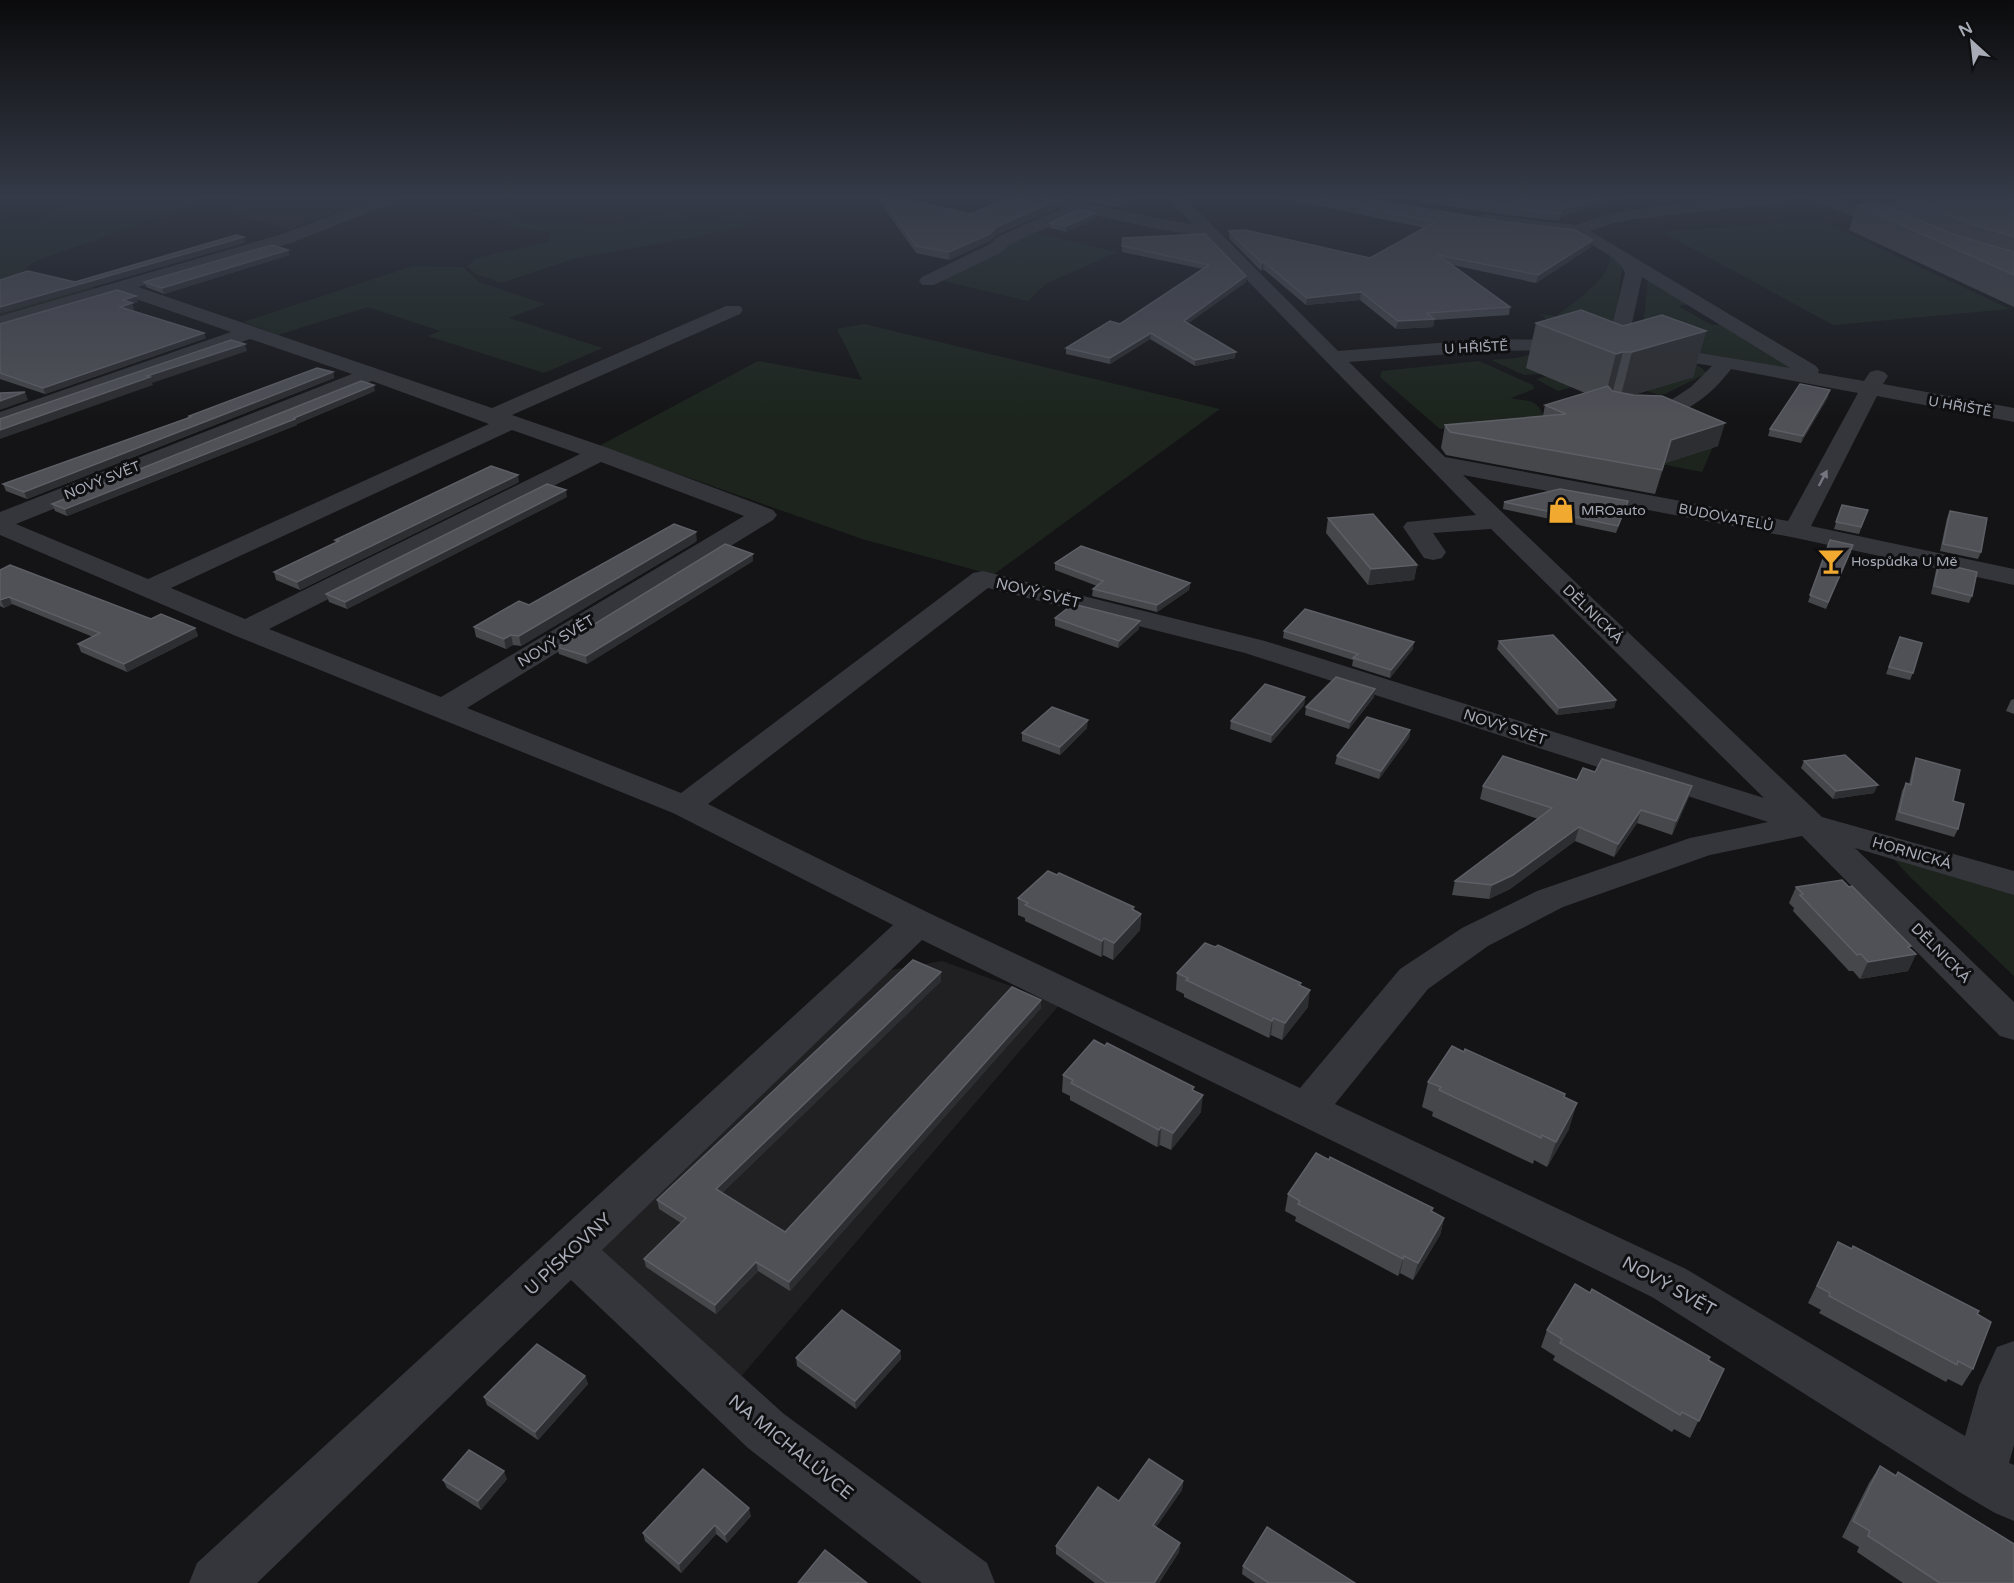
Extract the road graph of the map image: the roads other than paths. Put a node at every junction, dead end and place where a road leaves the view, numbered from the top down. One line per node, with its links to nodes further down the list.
1 (177, 272): 7 (street)
2 (947, 272): 6 (street)
3 (1248, 272): 12 (street, DĚLNICKÁ)
4 (1634, 272): 11 (street)
5 (1646, 272): 15 (street)
6 (928, 281)
7 (122, 288): 9 (street); 10 (street, NOVÝ SVĚT)
8 (733, 310): 20 (street)
9 (0, 322)
10 (247, 333): 14 (street, NOVÝ SVĚT); 19 (street)
11 (1617, 346): 12 (street, U HŘIŠTĚ); 13 (street, U HŘIŠTĚ)
12 (1334, 357): 22 (street, DĚLNICKÁ)
13 (1726, 362): 15 (street, U HŘIŠTĚ); 17 (street)
14 (371, 374): 20 (street, NOVÝ SVĚT); 24 (street, NOVÝ SVĚT)
15 (1829, 382): 16 (street, U HŘIŠTĚ)
16 (1873, 383): 18 (street, U HŘIŠTĚ); 26 (street, one-way to 16)
17 (1615, 406)
18 (2014, 415)
19 (0, 419)
20 (500, 420): 21 (street, NOVÝ SVĚT); 29 (street)
21 (600, 453): 30 (street); 31 (street, NOVÝ SVĚT)
22 (1437, 463): 23 (street, DĚLNICKÁ); 26 (street, BUDOVATELŮ)
23 (1496, 520): 27 (street); 33 (street, DĚLNICKÁ)
24 (0, 521)
25 (0, 526): 29 (street, NOVÝ SVĚT)
26 (1796, 530): 28 (street, BUDOVATELŮ)
27 (1433, 552)
28 (2014, 577)
29 (150, 588): 30 (street, NOVÝ SVĚT)
30 (246, 630): 31 (street, NOVÝ SVĚT)
31 (445, 708): 32 (street, NOVÝ SVĚT)
32 (685, 806): 33 (street, NOVÝ SVĚT); 35 (street, NOVÝ SVĚT)
33 (1810, 824): 34 (street, HORNICKÁ); 36 (street, DĚLNICKÁ); 37 (street)
34 (2014, 883)
35 (918, 923): 37 (street, NOVÝ SVĚT); 38 (street, U PÍSKOVNY)
36 (2014, 1026)
37 (1307, 1109): 40 (street, NOVÝ SVĚT)
38 (572, 1251): 41 (street, U PÍSKOVNY); 42 (street, NA MICHALŮVCE)
39 (2014, 1363): 40 (street)
40 (1997, 1485)
41 (217, 1583)
42 (966, 1583)

